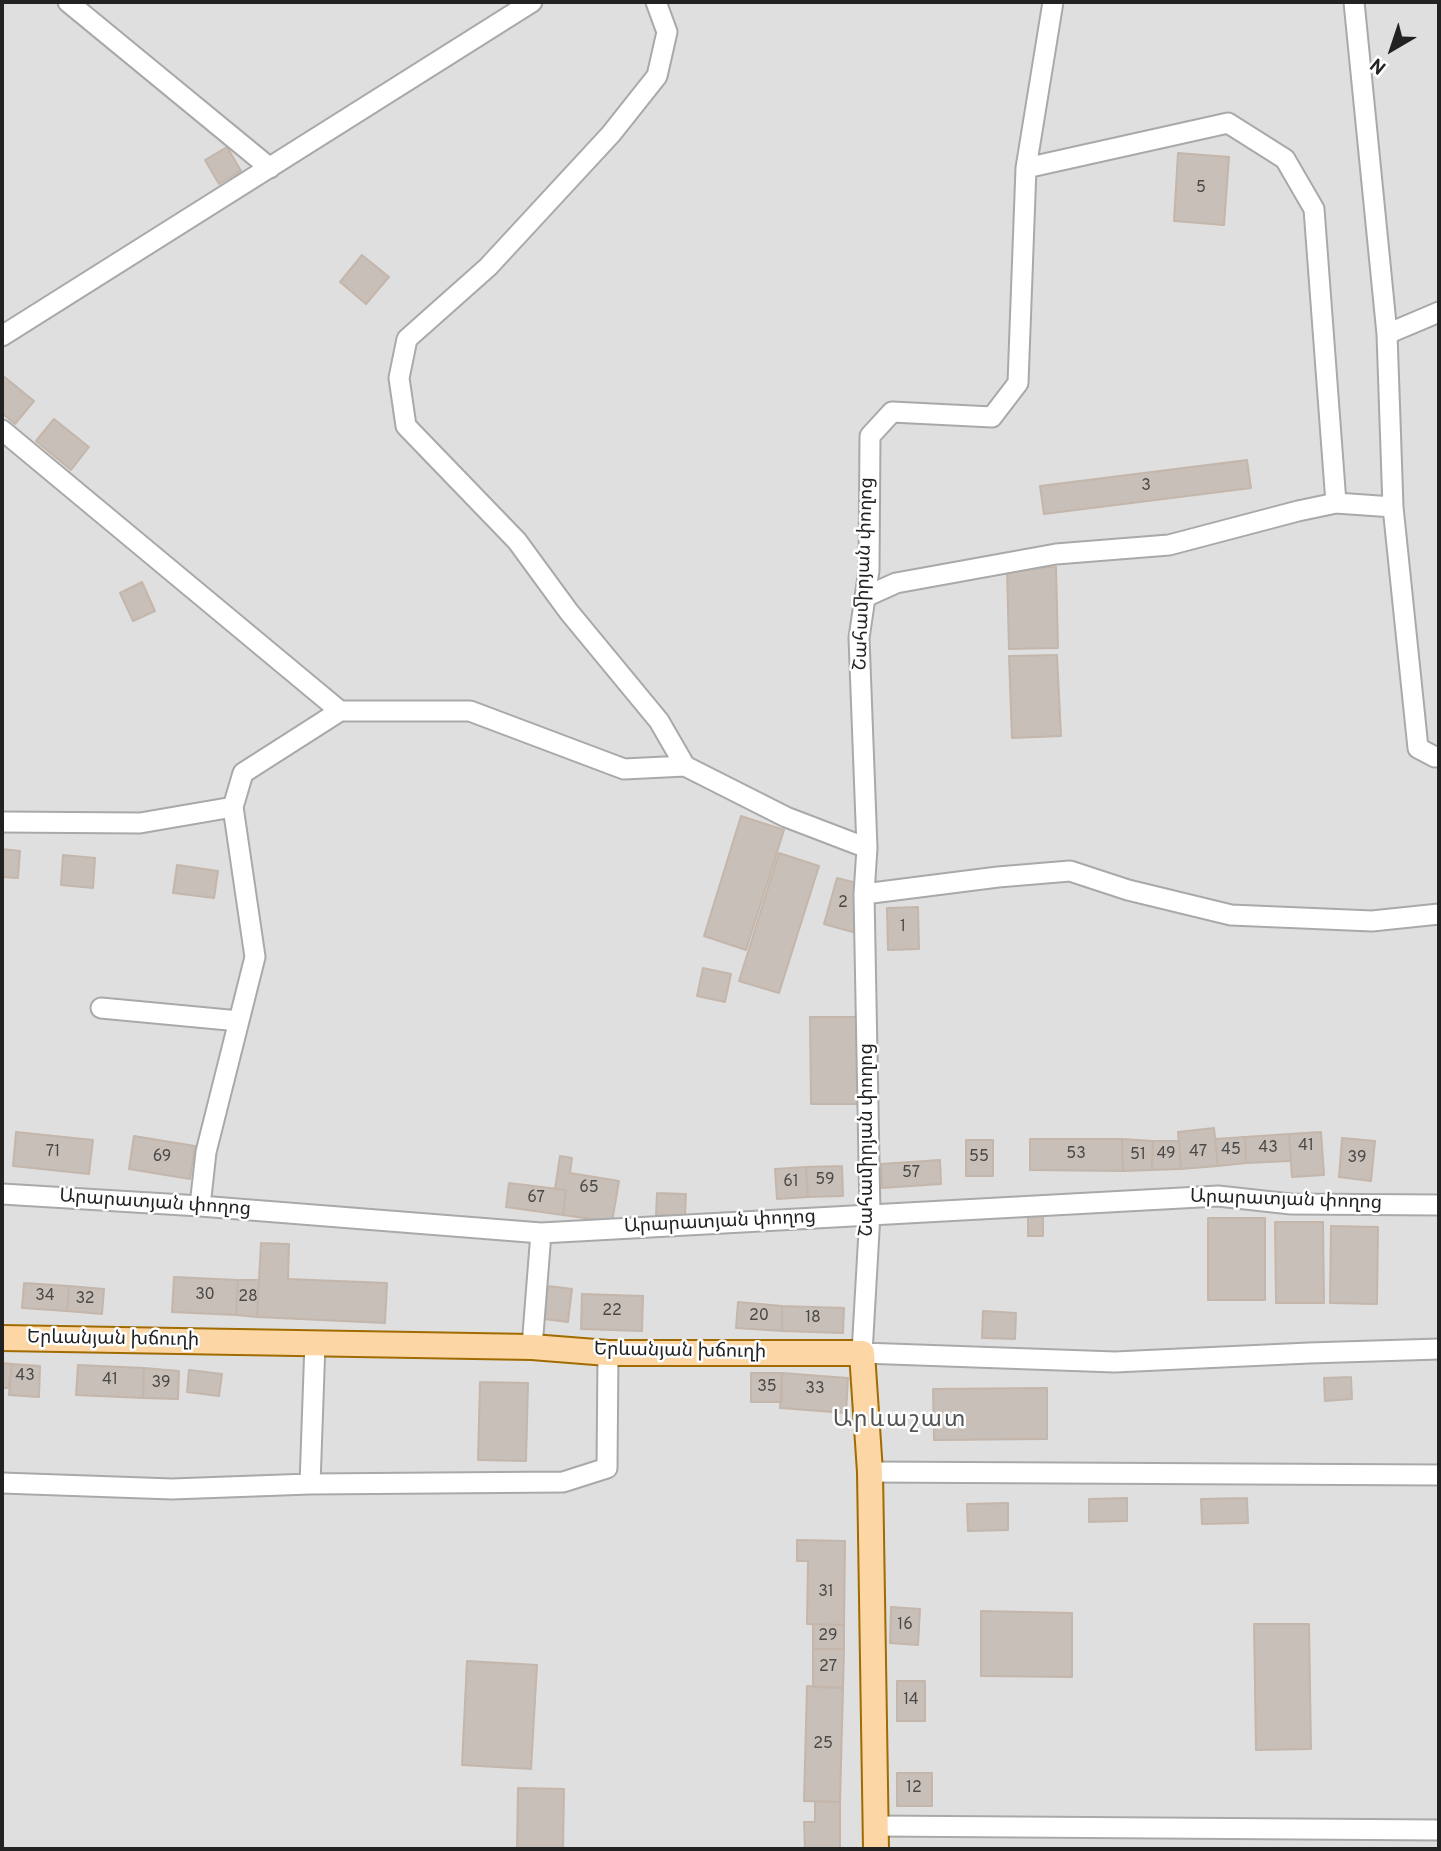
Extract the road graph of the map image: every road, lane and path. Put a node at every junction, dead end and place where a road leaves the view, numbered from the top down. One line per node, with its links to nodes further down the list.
1 (68, 2): 6 (street)
2 (533, 2): 6 (street)
3 (656, 2): 17 (street)
4 (1053, 2): 7 (street, Շահամիրյան փողոց)
5 (1354, 2): 9 (street)
6 (271, 168): 10 (street)
7 (1026, 168): 12 (street); 14 (street, Շահամիրյան փողոց)
8 (1439, 312): 9 (street)
9 (1387, 334): 13 (street)
10 (2, 336)
11 (2, 430): 15 (street)
12 (1336, 503): 13 (street); 14 (street)
13 (1393, 507): 16 (street)
14 (865, 597): 20 (street, Շահամիրյան փողոց)
15 (340, 711): 17 (street); 18 (street)
16 (1439, 756)
17 (685, 766): 20 (street)
18 (233, 807): 19 (street); 24 (street)
19 (2, 822)
20 (867, 848): 21 (street, Շահամիրյան փողոց)
21 (864, 894): 22 (street); 28 (street, Շահամիրյան փողոց)
22 (1439, 914)
23 (102, 1008): 24 (street)
24 (239, 1021): 27 (street)
25 (2, 1194): 27 (street, Արարատյան փողոց)
26 (1439, 1205): 28 (street, Արարատյան փողոց)
27 (200, 1206): 29 (street, Արարատյան փողոց)
28 (870, 1214): 29 (street, Արարատյան փողոց); 35 (street, Շահամիրյան փողոց)
29 (541, 1233): 32 (street)
30 (2, 1338): 31 (main road, Երևանյան խճուղի)
31 (315, 1343): 32 (main road, Երևանյան խճուղի); 39 (street)
32 (532, 1347): 34 (main road, Երևանյան խճուղի)
33 (1439, 1349): 35 (street)
34 (608, 1353): 35 (main road, Երևանյան խճուղի); 39 (street)
35 (862, 1353): 36 (main road)
36 (870, 1472): 37 (street); 41 (main road)
37 (1439, 1475)
38 (2, 1483): 39 (street)
39 (310, 1484)
40 (1439, 1830): 41 (street)
41 (876, 1838)

